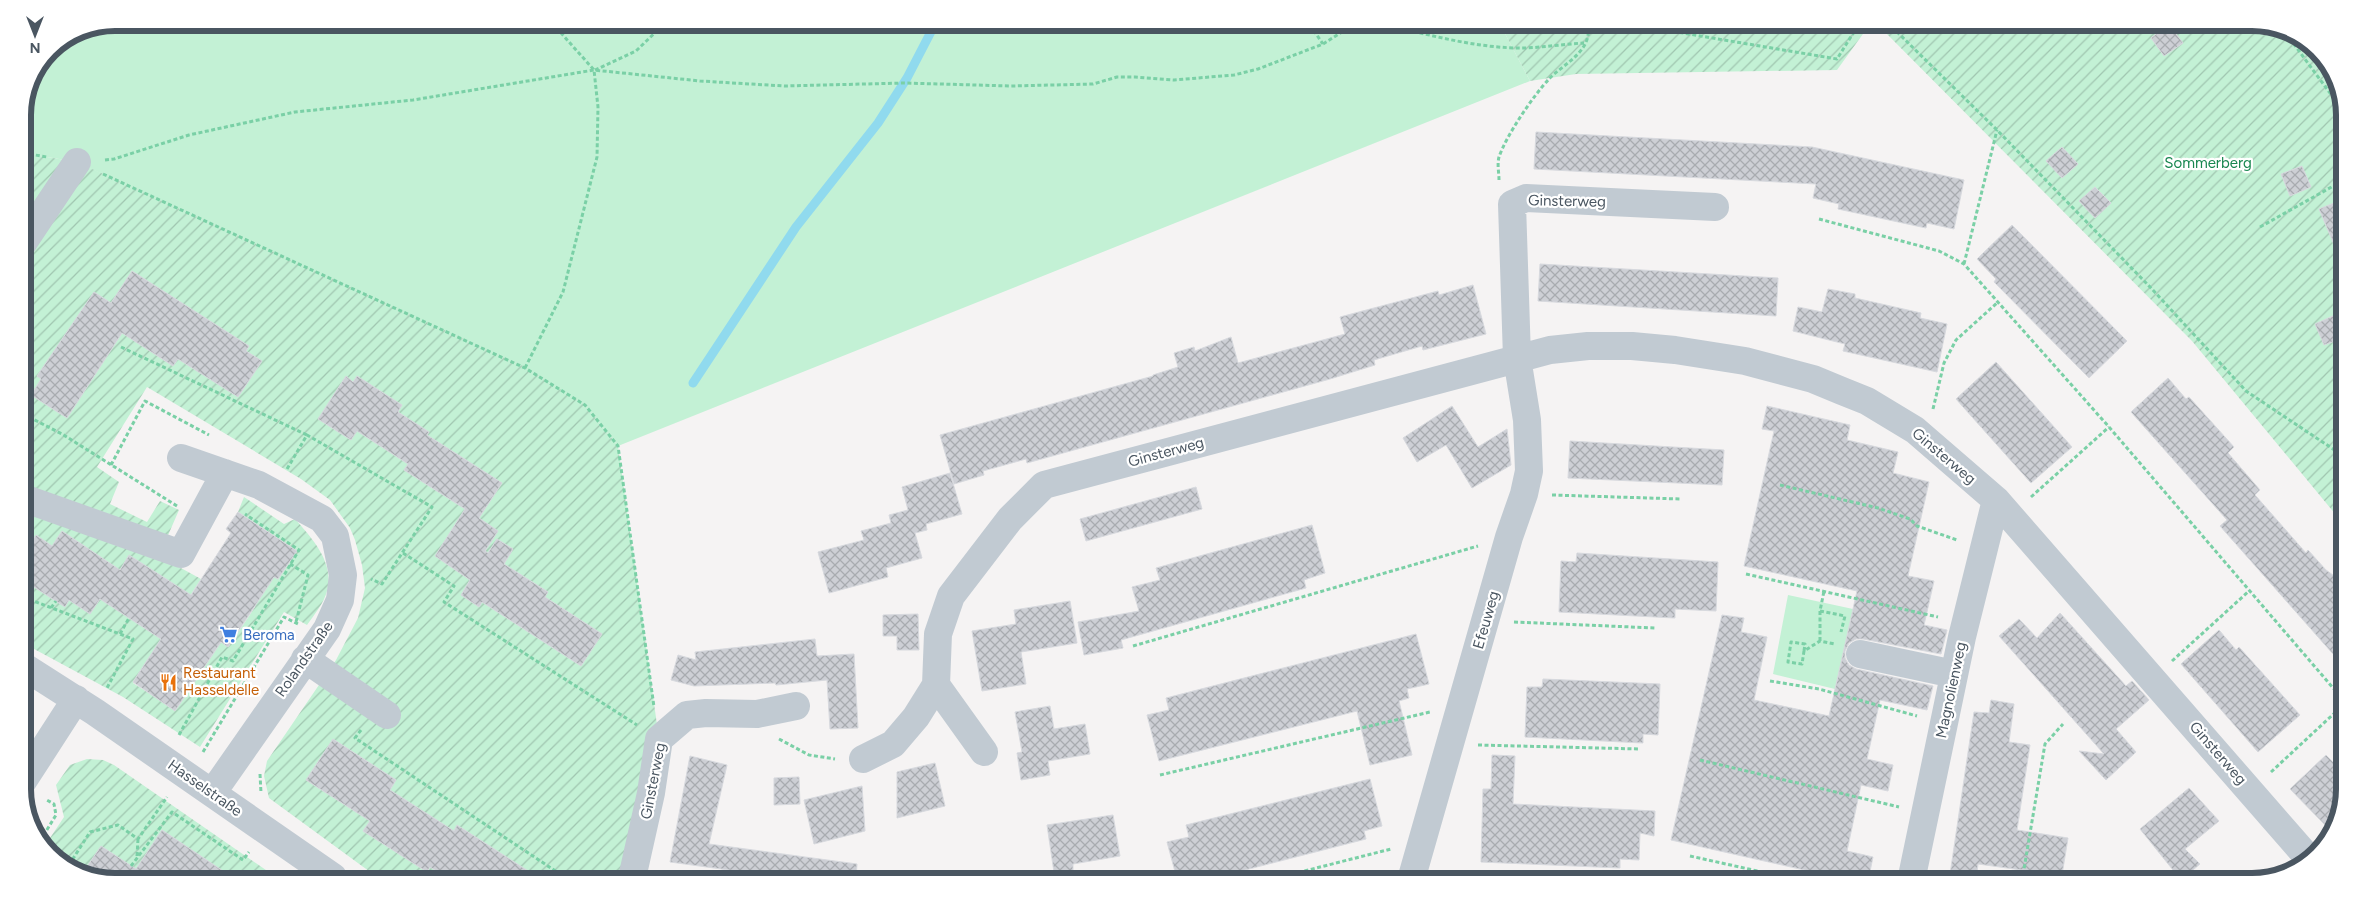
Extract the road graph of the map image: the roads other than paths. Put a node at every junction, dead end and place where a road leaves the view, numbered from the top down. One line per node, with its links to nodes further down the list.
1 (77, 162): 3 (street)
2 (1715, 207): 4 (street, Ginsterweg)
3 (31, 231)
4 (1517, 358): 8 (street, Ginsterweg); 13 (street, Ginsterweg); 24 (street, Efeuweg)
5 (181, 458): 6 (street, Rolandstraße)
6 (225, 473): 7 (street); 10 (street, Rolandstraße)
7 (31, 501)
8 (2003, 508): 12 (street, Magnolienweg); 21 (street, Ginsterweg)
9 (1849, 649): 12 (street)
10 (305, 659): 16 (street); 20 (street, Rolandstraße)
11 (31, 671): 14 (street, Hasselstraße)
12 (1954, 674): 25 (street, Magnolienweg)
13 (936, 685): 17 (street); 18 (street, Ginsterweg)
14 (85, 705): 19 (street); 20 (street, Hasselstraße)
15 (796, 706): 23 (street, Ginsterweg)
16 (376, 720)
17 (984, 752)
18 (863, 759)
19 (31, 786)
20 (213, 792): 22 (street, Hasselstraße)
21 (2305, 854)
22 (327, 873)
23 (633, 873)
24 (1413, 873)
25 (1913, 873)

